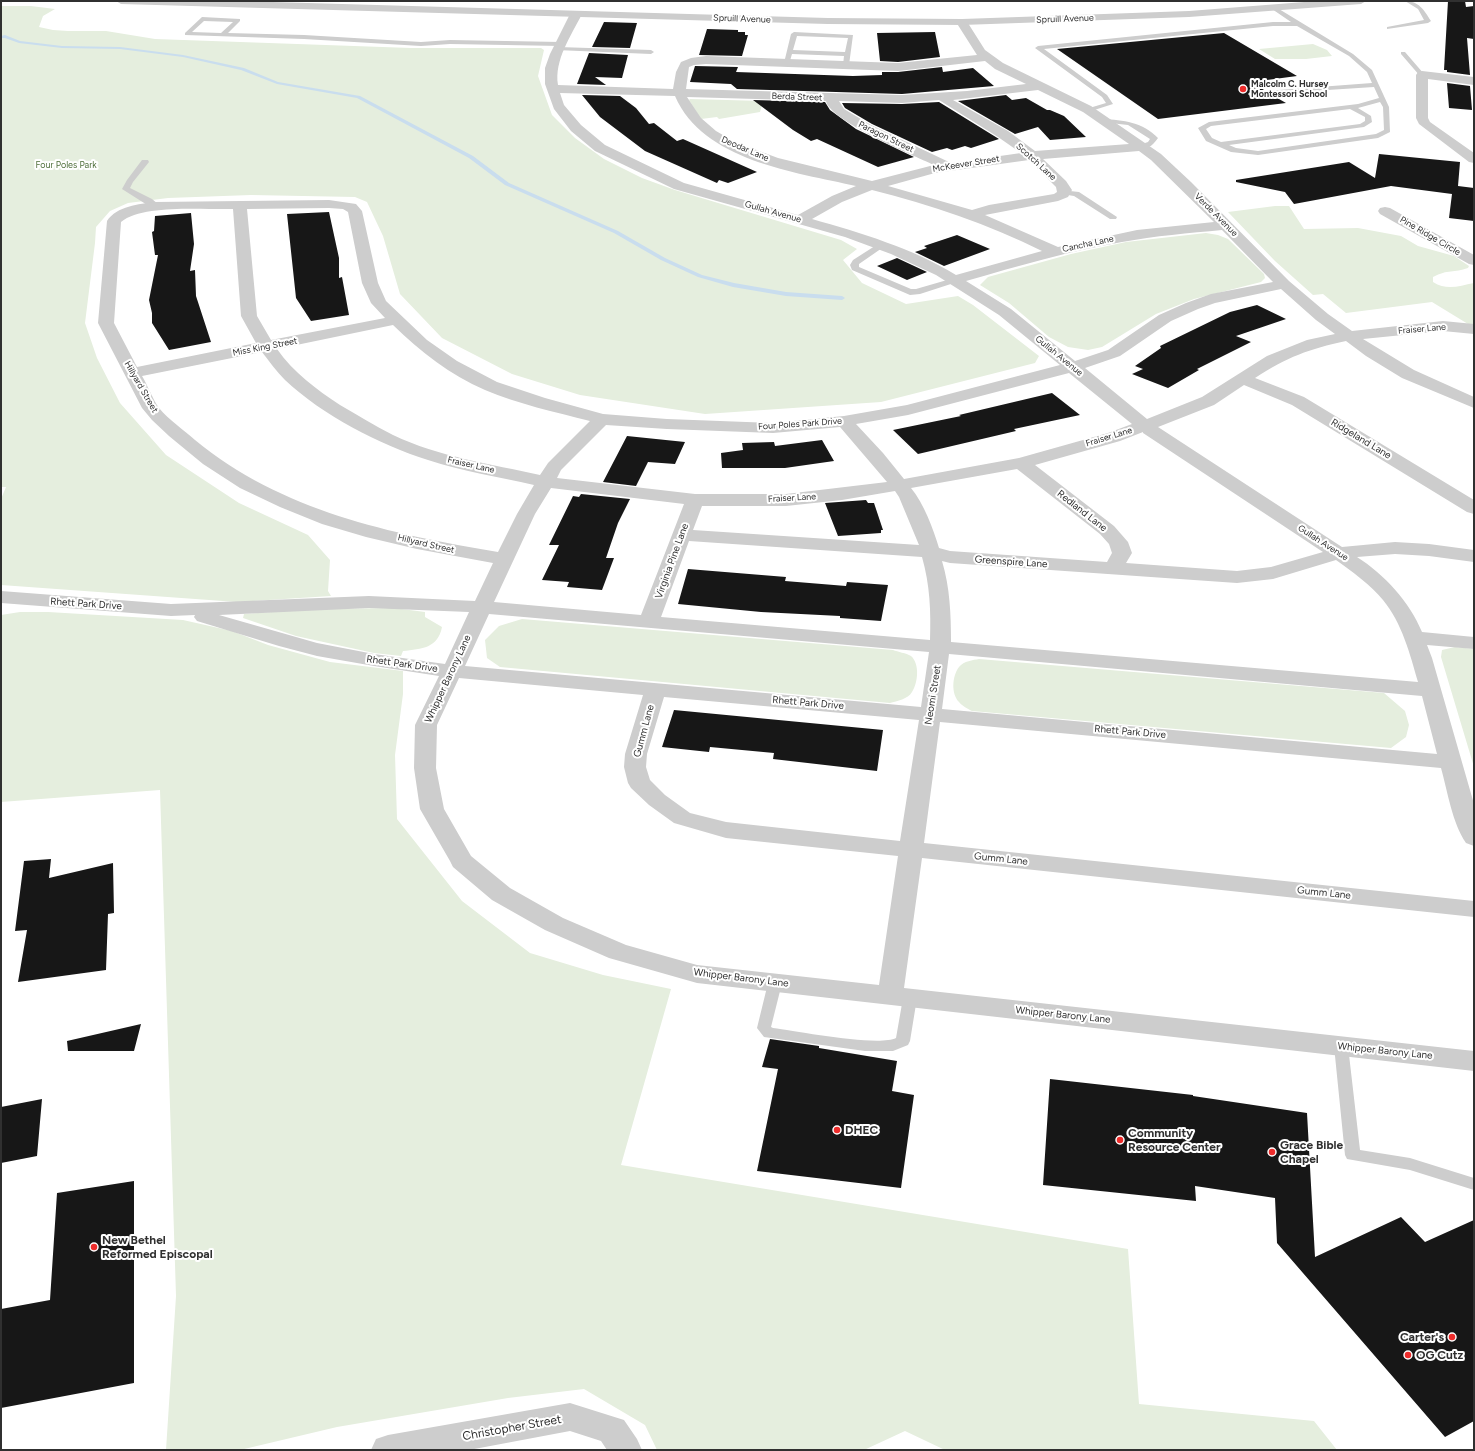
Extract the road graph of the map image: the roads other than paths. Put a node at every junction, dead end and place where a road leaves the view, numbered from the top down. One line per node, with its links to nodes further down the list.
1 (122, 1): 5 (street, Spruill Avenue)
2 (1361, 1): 4 (street, Spruill Avenue)
3 (1408, 1): 8 (lane)
4 (1274, 8): 6 (street, Spruill Avenue); 7 (lane)
5 (576, 14): 6 (street, Spruill Avenue); 10 (street, Gullah Avenue)
6 (962, 22): 13 (street, Verde Avenue)
7 (1298, 24): 18 (lane); 27 (lane)
8 (1389, 28)
9 (223, 35): 9 (lane); 10 (lane)
10 (559, 47): 11 (lane); 20 (street, Gullah Avenue)
11 (651, 52)
12 (1403, 53): 16 (lane)
13 (987, 57): 15 (street, Deodar Lane); 19 (street, Verde Avenue)
14 (789, 58): 15 (street, Deodar Lane); 15 (lane); 21 (street, Deodar Lane)
15 (847, 60)
16 (1422, 75): 17 (street); 32 (street)
17 (1474, 81)
18 (1376, 85): 22 (lane); 25 (lane)
19 (1040, 86): 23 (street, Berda Street); 27 (street, Verde Avenue)
20 (553, 89): 21 (street, Berda Street); 43 (street, Gullah Avenue)
21 (680, 93): 24 (street, Berda Street); 35 (street, Deodar Lane)
22 (1252, 94)
23 (942, 97): 24 (street, Berda Street); 31 (street, Scotch Lane)
24 (832, 98): 34 (street, Paragon Street)
25 (1382, 99): 26 (lane); 28 (lane)
26 (1351, 107): 28 (lane); 29 (lane)
27 (1088, 110): 30 (street, Verde Avenue)
28 (1377, 124): 29 (lane); 29 (lane)
29 (1219, 144)
30 (1142, 147): 31 (street, McKeever Street); 44 (street, Verde Avenue)
31 (1032, 155): 34 (street, McKeever Street); 36 (street, Scotch Lane)
32 (1474, 159)
33 (145, 162): 38 (lane)
34 (948, 166): 35 (street, McKeever Street)
35 (871, 186): 41 (street, Deodar Lane); 43 (street, McKeever Street)
36 (1064, 192): 41 (street); 42 (lane)
37 (240, 205): 38 (street, Hillyard Street); 39 (street, Hillyard Street); 53 (street, Fraiser Lane)
38 (155, 206): 55 (street, Hillyard Street)
39 (351, 207): 50 (street, Four Poles Park Drive)
40 (1386, 211): 47 (street, Pine Ridge Circle)
41 (972, 215): 46 (street, Deodar Lane)
42 (1113, 217)
43 (800, 220): 45 (street, Gullah Avenue)
44 (1226, 226): 46 (street, Cancha Lane); 49 (street, Verde Avenue)
45 (882, 246): 48 (street, Gullah Avenue); 48 (lane)
46 (1055, 251): 48 (street, Cancha Lane)
47 (1474, 261)
48 (954, 280): 54 (street, Gullah Avenue)
49 (1284, 284): 52 (street, Verde Avenue); 54 (street, Four Poles Park Drive)
50 (397, 320): 53 (street, Miss King Street); 58 (street, Four Poles Park Drive)
51 (1474, 329): 52 (street, Fraiser Lane)
52 (1349, 336): 56 (street, Fraiser Lane); 57 (street, Verde Avenue)
53 (267, 346): 55 (street, Miss King Street); 62 (street, Fraiser Lane)
54 (1073, 367): 59 (street, Four Poles Park Drive); 60 (street, Gullah Avenue)
55 (132, 373): 70 (street, Hillyard Street)
56 (1242, 379): 60 (street, Fraiser Lane); 65 (street, Ridgeland Lane)
57 (1474, 403)
58 (602, 418): 59 (street, Four Poles Park Drive); 62 (street, Whipper Barony Lane)
59 (844, 422): 63 (street, Neomi Street)
60 (1146, 426): 61 (street, Fraiser Lane); 68 (street, Gullah Avenue)
61 (1021, 463): 63 (street, Fraiser Lane); 71 (street, Redland Lane)
62 (545, 482): 64 (street, Fraiser Lane); 70 (street, Whipper Barony Lane)
63 (899, 485): 64 (street, Fraiser Lane); 67 (street, Neomi Street)
64 (695, 500): 66 (street, Virginia Pine Lane)
65 (1474, 508)
66 (682, 535): 67 (street, Greenspire Lane); 75 (street, Virginia Pine Lane)
67 (931, 552): 71 (street, Greenspire Lane); 78 (street, Neomi Street)
68 (1339, 553): 69 (street, Greenspire Lane); 71 (street, Greenspire Lane); 76 (street, Gullah Avenue)
69 (1474, 556)
70 (504, 559): 73 (street, Whipper Barony Lane)
71 (1113, 568)
72 (1, 597): 74 (street, Rhett Park Drive)
73 (482, 607): 74 (street, Rhett Park Drive); 75 (street, Rhett Park Drive); 79 (street, Whipper Barony Lane)
74 (171, 610): 79 (street, Rhett Park Drive)
75 (650, 621): 78 (street, Rhett Park Drive)
76 (1413, 637): 77 (street); 81 (street, Gullah Avenue)
77 (1474, 643)
78 (940, 647): 81 (street, Rhett Park Drive); 82 (street, Neomi Street)
79 (452, 671): 80 (street, Rhett Park Drive); 87 (street, Whipper Barony Lane)
80 (656, 689): 82 (street, Rhett Park Drive); 85 (street, Gumm Lane)
81 (1431, 690): 83 (street, Gullah Avenue)
82 (930, 714): 83 (street, Rhett Park Drive); 85 (street, Neomi Street)
83 (1450, 762): 84 (street, Gullah Avenue)
84 (1472, 829)
85 (911, 849): 86 (street, Gumm Lane); 88 (street, Neomi Street)
86 (1474, 909)
87 (775, 983): 88 (street, Whipper Barony Lane); 88 (lane)
88 (900, 997): 89 (street, Whipper Barony Lane)
89 (1341, 1046): 90 (street, Whipper Barony Lane); 91 (lane)
90 (1474, 1061)
91 (1474, 1184)
92 (388, 1450): 93 (street, Christopher Street)
93 (625, 1450)

